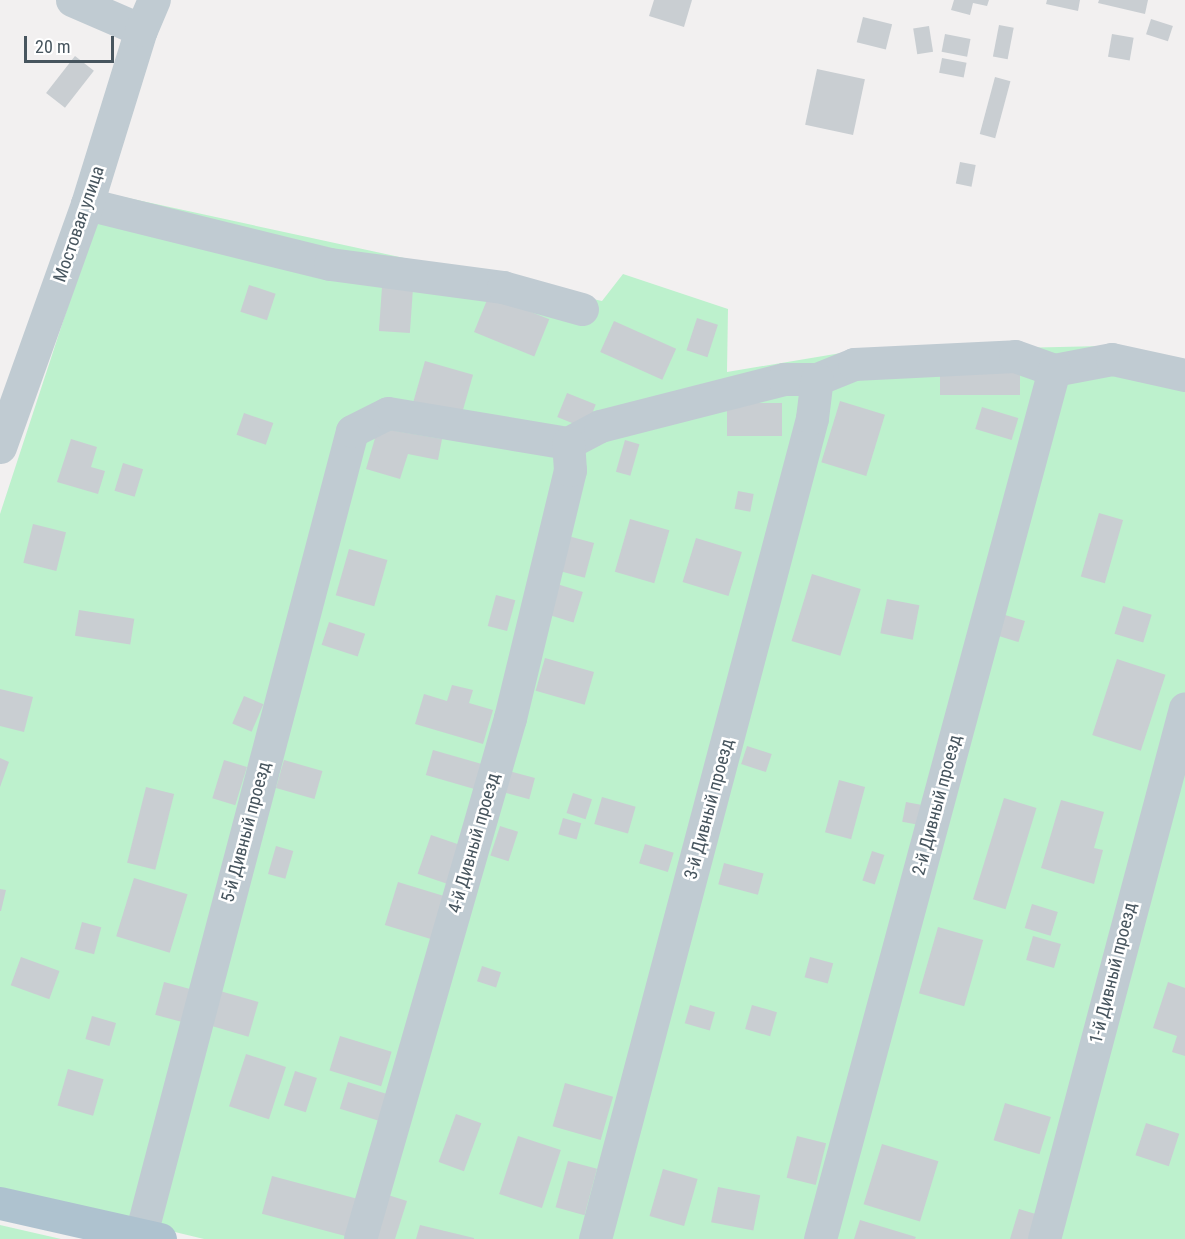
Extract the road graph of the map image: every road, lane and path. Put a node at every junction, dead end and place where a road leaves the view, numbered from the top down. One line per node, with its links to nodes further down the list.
1 (72, 0): 3 (street)
2 (154, 0): 3 (street, Мостовая улица)
3 (141, 30): 4 (street, Мостовая улица)
4 (87, 204): 5 (street); 10 (street, Мостовая улица)
5 (582, 309)
6 (1054, 370): 7 (street); 8 (street); 16 (street, 2-й Дивный проезд)
7 (1185, 375)
8 (818, 379): 9 (street); 15 (street, 3-й Дивный проезд)
9 (568, 443): 13 (street, 5-й Дивный проезд); 14 (street, 4-й Дивный проезд)
10 (0, 447)
11 (1185, 708): 17 (street, 1-й Дивный проезд)
12 (0, 1203): 13 (main road)
13 (150, 1236)
14 (360, 1239)
15 (596, 1239)
16 (820, 1239)
17 (1044, 1239)

